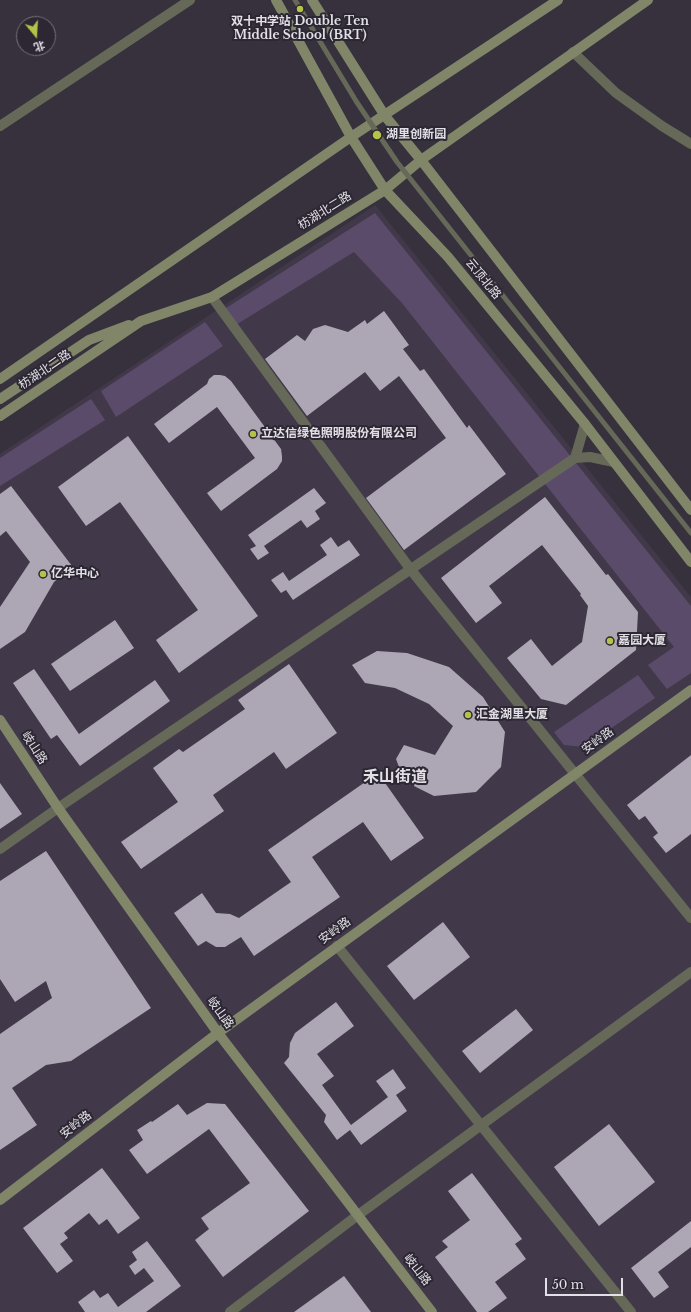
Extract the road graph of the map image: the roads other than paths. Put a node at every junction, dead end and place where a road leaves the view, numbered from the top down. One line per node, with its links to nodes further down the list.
1 (190, 0): 9 (street)
2 (276, 0): 10 (main road, 云顶北路)
3 (295, 0): 23 (lane, bridge)
4 (312, 0): 8 (main road, 云顶北路)
5 (558, 0): 8 (main road, 枋湖北二路)
6 (648, 0): 7 (main road, 枋湖北二路)
7 (573, 52): 11 (street); 12 (main road, 枋湖北二路)
8 (385, 116): 10 (main road, 枋湖北二路); 12 (main road, 云顶北路)
9 (0, 126)
10 (352, 137): 13 (main road, 云顶北路); 16 (main road, 枋湖北二路)
11 (691, 144)
12 (421, 160): 13 (main road, 枋湖北二路); 22 (main road, 云顶北路)
13 (385, 190): 14 (main road, 枋湖北二路); 19 (main road, 云顶北路)
14 (212, 297): 15 (main road, 枋湖北二路); 25 (street)
15 (141, 320): 17 (main road); 18 (main road, 枋湖北二路)
16 (0, 379)
17 (0, 399)
18 (0, 416)
19 (585, 424): 20 (street); 21 (main road, 云顶北路)
20 (575, 458): 21 (street); 25 (street)
21 (614, 462): 24 (main road, 云顶北路)
22 (691, 510)
23 (691, 533)
24 (691, 562)
25 (411, 570): 28 (street); 29 (street)
26 (691, 690): 28 (main road, 安岭路)
27 (0, 720): 29 (main road, 岐山路)
28 (576, 774): 31 (street); 32 (main road, 安岭路)
29 (58, 808): 30 (street); 34 (main road, 岐山路)
30 (0, 849)
31 (691, 918)
32 (337, 946): 34 (main road, 安岭路); 35 (street)
33 (691, 972): 35 (street)
34 (218, 1032): 36 (main road, 安岭路); 37 (main road, 岐山路)
35 (481, 1126): 37 (street); 40 (street)
36 (0, 1200)
37 (358, 1215): 38 (street); 39 (main road, 岐山路)
38 (230, 1312)
39 (432, 1312)
40 (631, 1312)

